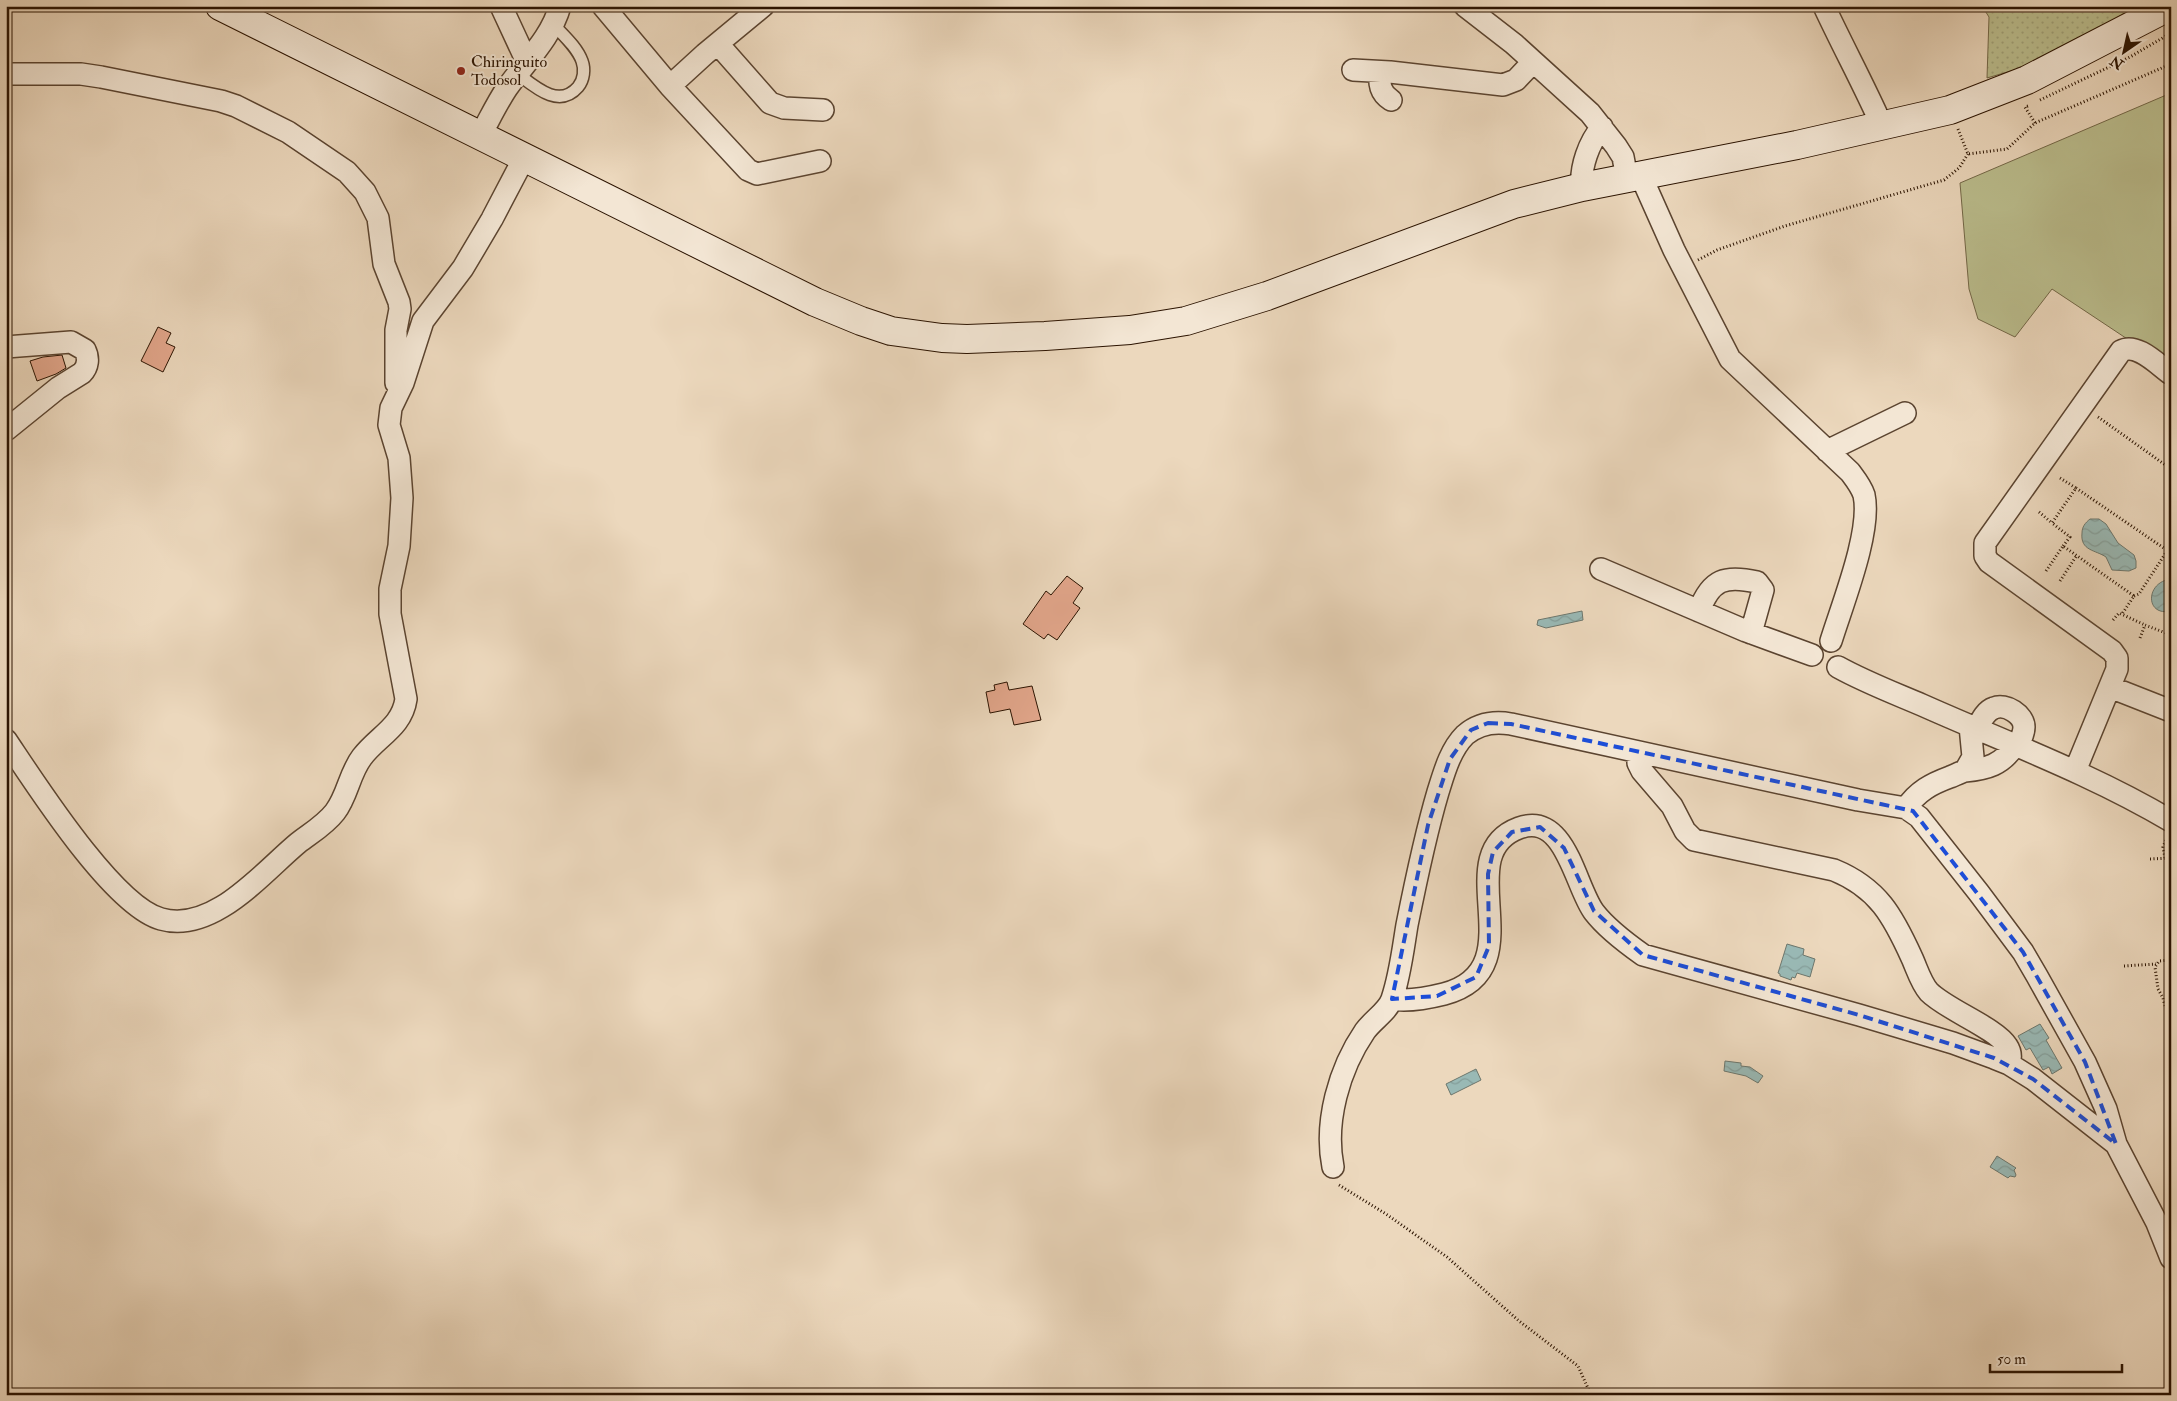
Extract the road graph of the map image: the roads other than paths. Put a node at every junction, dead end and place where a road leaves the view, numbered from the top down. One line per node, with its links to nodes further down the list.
1 (220, 6): 20 (main road)
2 (501, 6): 11 (street)
3 (603, 6): 15 (street)
4 (763, 6): 9 (street)
5 (1466, 6): 10 (street)
6 (1824, 6): 18 (street)
7 (2170, 6): 18 (main road)
8 (557, 15): 11 (street); 11 (lane)
9 (718, 44): 15 (street); 17 (street)
10 (1533, 62): 13 (street); 19 (street)
11 (522, 68): 20 (street)
12 (1353, 70): 13 (street)
13 (1380, 72): 16 (street)
14 (6, 74): 25 (street)
15 (670, 86): 22 (street)
16 (1391, 100)
17 (823, 110)
18 (1882, 126): 23 (main road)
19 (1602, 127): 23 (street); 24 (street)
20 (480, 136): 21 (main road)
21 (524, 158): 24 (main road); 26 (street)
22 (820, 161)
23 (1634, 177): 24 (main road); 32 (street)
24 (1582, 187)
25 (396, 291): 26 (street); 29 (street)
26 (438, 302): 29 (street)
27 (6, 347): 31 (street)
28 (2171, 374): 39 (street)
29 (398, 391): 42 (street)
30 (1905, 413): 32 (street)
31 (6, 430)
32 (1827, 451): 36 (street)
33 (1601, 570): 34 (street)
34 (1699, 611): 35 (street); 35 (street)
35 (1751, 632): 37 (street)
36 (1831, 640): 37 (street); 38 (street)
37 (1812, 655): 38 (street)
38 (1838, 667): 41 (street)
39 (2110, 687): 40 (street); 46 (street)
40 (2171, 711)
41 (1974, 728): 43 (street); 43 (street); 45 (street)
42 (6, 740)
43 (2017, 746): 45 (street); 46 (street)
44 (1638, 752): 47 (street); 49 (street); 50 (street)
45 (1965, 771): 47 (street)
46 (2074, 771): 48 (street)
47 (1906, 808): 51 (street)
48 (2169, 829)
49 (1392, 999): 50 (street); 52 (street)
50 (2008, 1064): 51 (street)
51 (2116, 1144): 53 (street)
52 (1333, 1167)
53 (2171, 1258)

